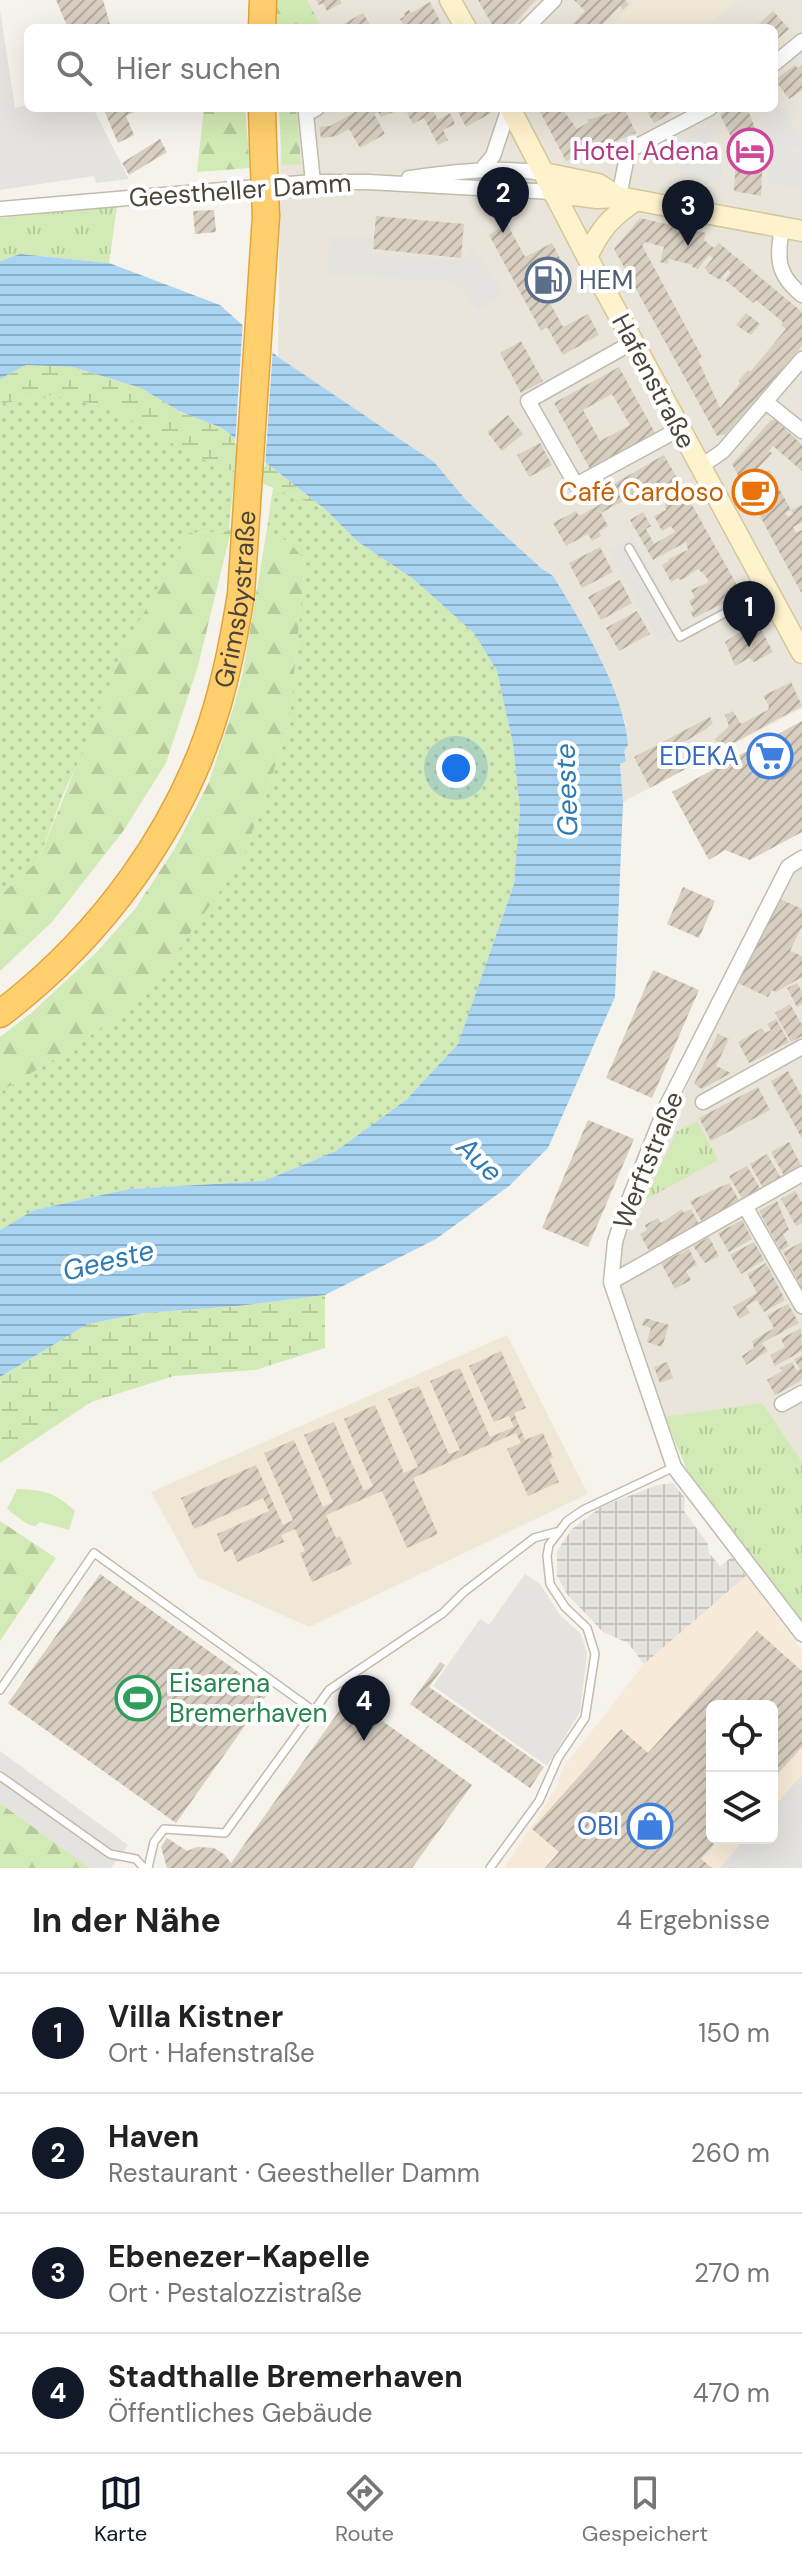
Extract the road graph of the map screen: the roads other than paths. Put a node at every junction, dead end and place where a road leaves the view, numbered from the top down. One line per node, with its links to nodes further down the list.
1 (450, 0): 3 (main road)
2 (554, 0): 4 (street)
3 (462, 24)
4 (530, 24)
5 (802, 41): 6 (street)
6 (778, 61)
7 (262, 112): 31 (highway, Grimsbystraße, bridge)
8 (310, 112): 13 (street)
9 (508, 112): 12 (street)
10 (511, 112): 15 (main road, Hafenstraße)
11 (702, 112): 16 (street)
12 (482, 169): 14 (street, Geestheller Damm); 15 (street, Geestheller Damm)
13 (313, 182): 14 (street, Geestheller Damm); 17 (street, Geestheller Damm)
14 (368, 182): 15 (street, Geestheller Damm)
15 (548, 183): 16 (main road); 19 (main road, Hafenstraße)
16 (627, 199): 18 (main road); 19 (main road)
17 (0, 209)
18 (792, 229): 20 (street)
19 (587, 257): 21 (main road, Hafenstraße)
20 (802, 295)
21 (633, 342): 24 (main road, Hafenstraße); 24 (street)
22 (802, 359): 23 (street)
23 (766, 402): 25 (street); 26 (street)
24 (679, 429): 26 (main road, Hafenstraße)
25 (802, 431)
26 (700, 467): 28 (main road, Hafenstraße)
27 (629, 548): 28 (lane)
28 (768, 590): 29 (main road, Hafenstraße)
29 (801, 647)
30 (802, 858): 36 (street, Werftstraße)
31 (0, 1014)
32 (802, 1047): 33 (street)
33 (703, 1102)
34 (802, 1174): 35 (street)
35 (745, 1206): 36 (street); 37 (street)
36 (611, 1282): 40 (street, Werftstraße)
37 (802, 1306)
38 (802, 1393): 39 (street)
39 (782, 1404)
40 (674, 1467): 41 (lane); 42 (street, Werftstraße)
41 (556, 1532): 44 (lane); 47 (lane)
42 (802, 1634)
43 (0, 1690): 44 (lane)
44 (314, 1711): 46 (lane)
45 (0, 1776): 46 (lane)
46 (146, 1868)
47 (490, 1868)

